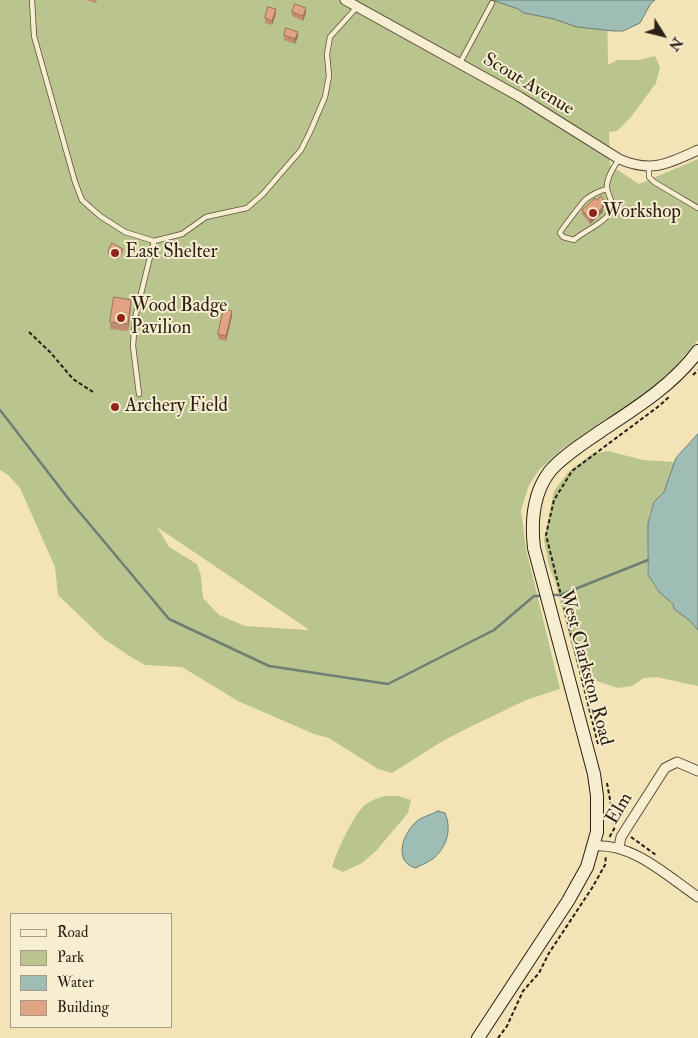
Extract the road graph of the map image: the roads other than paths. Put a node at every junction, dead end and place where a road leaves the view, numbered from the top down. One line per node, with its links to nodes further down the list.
1 (32, 0): 11 (lane)
2 (345, 0): 4 (street, Scout Avenue)
3 (492, 2): 5 (lane)
4 (357, 7): 5 (street, Scout Avenue); 11 (lane)
5 (460, 63): 7 (street, Scout Avenue)
6 (698, 150): 8 (street, Scout Avenue)
7 (619, 159): 8 (street, Scout Avenue); 9 (lane)
8 (649, 167): 10 (lane)
9 (607, 188): 9 (lane)
10 (698, 208)
11 (154, 241): 13 (lane)
12 (698, 351): 15 (main road, West Clarkston Road)
13 (139, 394)
14 (698, 771): 16 (street, Elm)
15 (593, 846): 16 (street); 18 (main road, West Clarkston Road)
16 (619, 847): 17 (street)
17 (698, 897)
18 (478, 1038)

